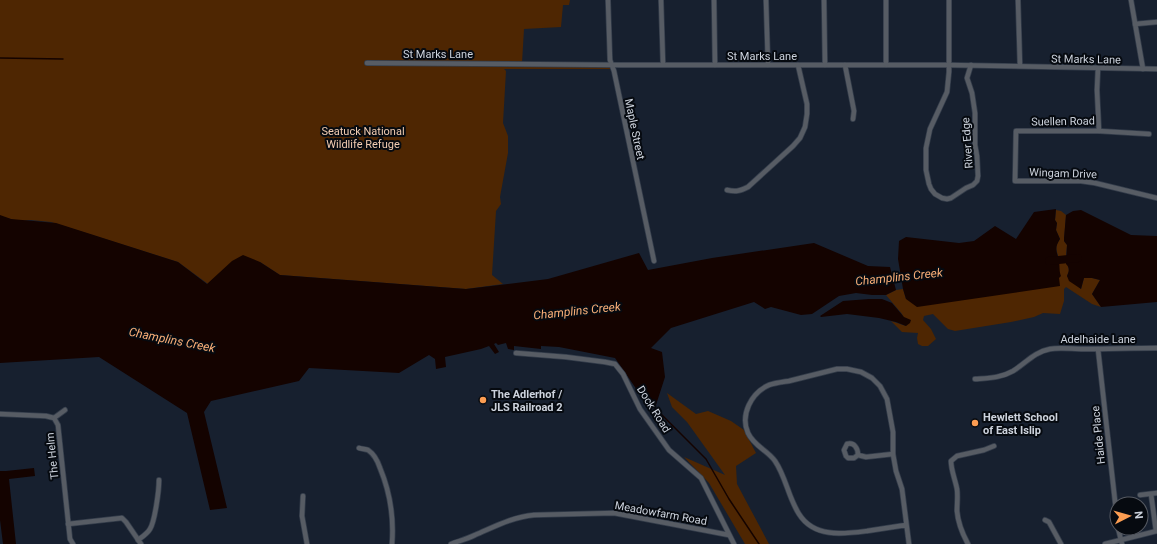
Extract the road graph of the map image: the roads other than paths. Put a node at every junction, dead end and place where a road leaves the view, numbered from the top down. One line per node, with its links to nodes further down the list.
1 (608, 0): 13 (street, Maple Street)
2 (661, 0): 14 (street)
3 (714, 0): 15 (street)
4 (766, 0): 16 (street)
5 (824, 0): 18 (street)
6 (886, 0): 20 (street)
7 (949, 0): 21 (street)
8 (1018, 0): 23 (street)
9 (1132, 0): 11 (street)
10 (1157, 22): 11 (street)
11 (1135, 24): 25 (street)
12 (367, 63): 13 (street, St Marks Lane)
13 (612, 64): 14 (street, St Marks Lane); 33 (street, Maple Street)
14 (662, 64): 15 (street, St Marks Lane)
15 (715, 65): 16 (street, St Marks Lane)
16 (768, 65): 17 (street, St Marks Lane)
17 (798, 65): 18 (street, St Marks Lane); 31 (street)
18 (825, 65): 19 (street, St Marks Lane)
19 (845, 65): 20 (street, St Marks Lane); 27 (street)
20 (886, 65): 21 (street, St Marks Lane)
21 (948, 65): 22 (street, St Marks Lane); 22 (street, River Edge)
22 (971, 66): 23 (street, St Marks Lane)
23 (1020, 66): 24 (street, St Marks Lane)
24 (1098, 68): 25 (street, St Marks Lane); 28 (street, Suellen Road)
25 (1143, 69): 26 (street, St Marks Lane)
26 (1157, 69)
27 (853, 119)
28 (1099, 131): 29 (street); 30 (street, Suellen Road)
29 (1149, 134)
30 (1015, 181): 32 (street, Wingam Drive)
31 (727, 190)
32 (1157, 198)
33 (654, 261)
34 (1157, 348): 35 (street, Adelhaide Lane)
35 (1098, 349): 37 (street, Adelhaide Lane); 50 (street, Haide Place)
36 (516, 353): 55 (street, Dock Road)
37 (974, 379)
38 (65, 410): 40 (street)
39 (0, 414): 40 (street, The Helm)
40 (54, 418): 52 (street, The Helm)
41 (994, 446): 64 (street)
42 (359, 448): 60 (street)
43 (893, 454): 44 (street); 53 (street); 53 (street)
44 (858, 455)
45 (159, 480): 56 (street)
46 (1157, 493): 47 (street)
47 (1151, 494): 48 (street); 54 (street)
48 (1140, 495)
49 (302, 496): 59 (street)
50 (1114, 496)
51 (1045, 520): 65 (street)
52 (68, 524): 56 (street); 58 (street, The Helm)
53 (906, 525): 63 (street)
54 (1156, 531): 57 (street)
55 (729, 534): 61 (street, Meadowfarm Road); 62 (street, Dock Road)
56 (139, 542)
57 (1121, 542): 66 (street)
58 (73, 544)
59 (307, 544)
60 (392, 544)
61 (451, 544)
62 (734, 544)
63 (910, 544)
64 (968, 544)
65 (1061, 544)
66 (1105, 544)

